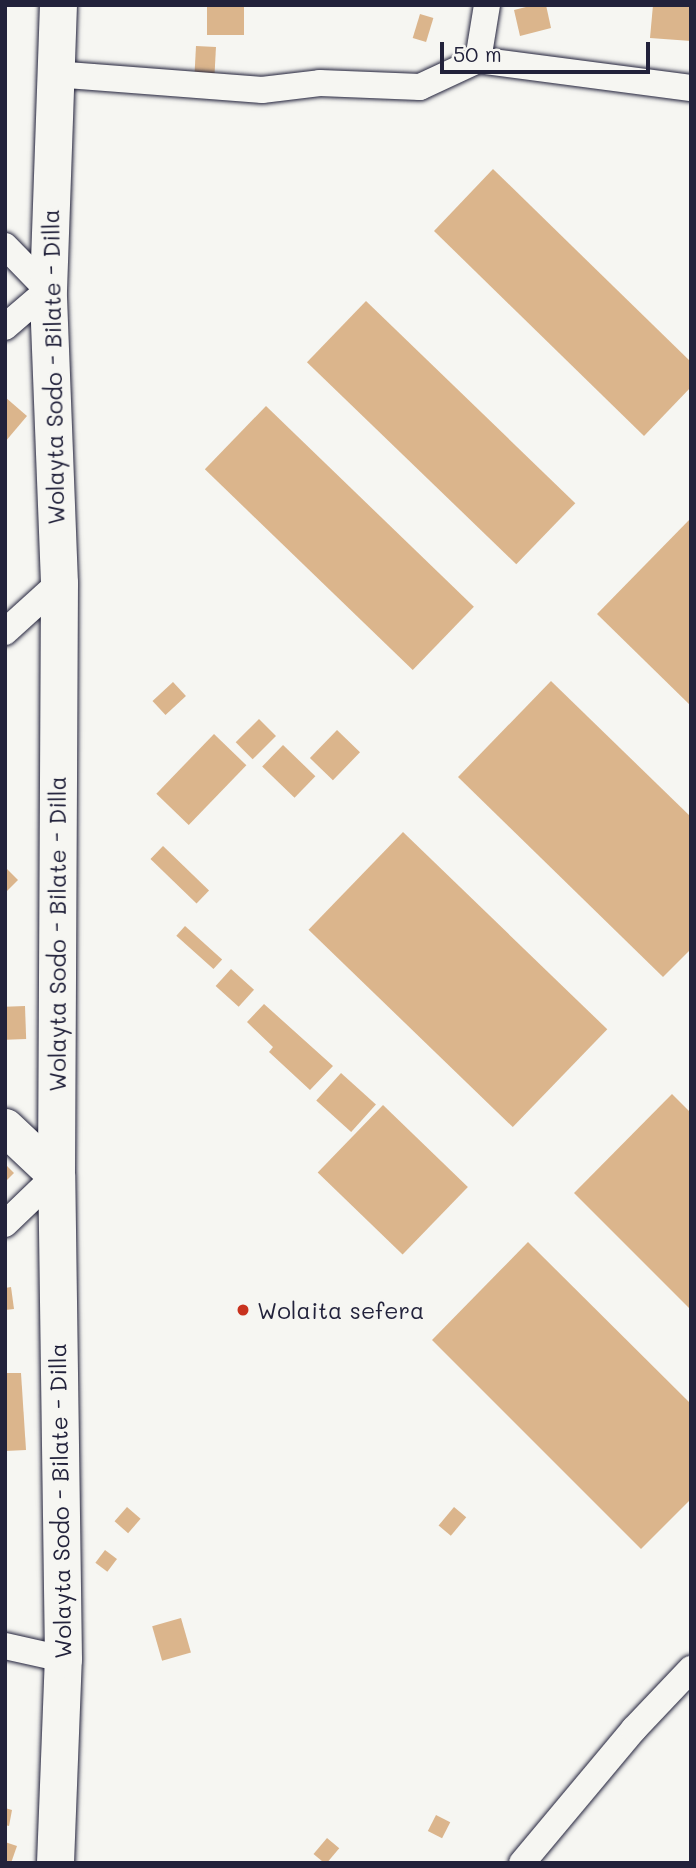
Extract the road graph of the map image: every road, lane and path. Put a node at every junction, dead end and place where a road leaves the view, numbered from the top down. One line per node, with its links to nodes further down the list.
1 (58, 5): 4 (main road, Wolayta Sodo - Bilate - Dilla)
2 (486, 5): 3 (street)
3 (478, 60): 4 (street); 5 (street)
4 (54, 74): 7 (main road, Wolayta Sodo - Bilate - Dilla)
5 (691, 88)
6 (5, 246): 7 (street)
7 (48, 290): 8 (street); 9 (main road, Wolayta Sodo - Bilate - Dilla)
8 (5, 327)
9 (59, 583): 10 (street); 12 (main road, Wolayta Sodo - Bilate - Dilla)
10 (5, 632)
11 (5, 1127): 12 (main road)
12 (56, 1175): 13 (street); 15 (main road, Wolayta Sodo - Bilate - Dilla)
13 (5, 1224)
14 (5, 1646): 15 (street)
15 (63, 1659): 17 (main road, Wolayta Sodo - Bilate - Dilla)
16 (691, 1670): 18 (street)
17 (55, 1863)
18 (522, 1863)

